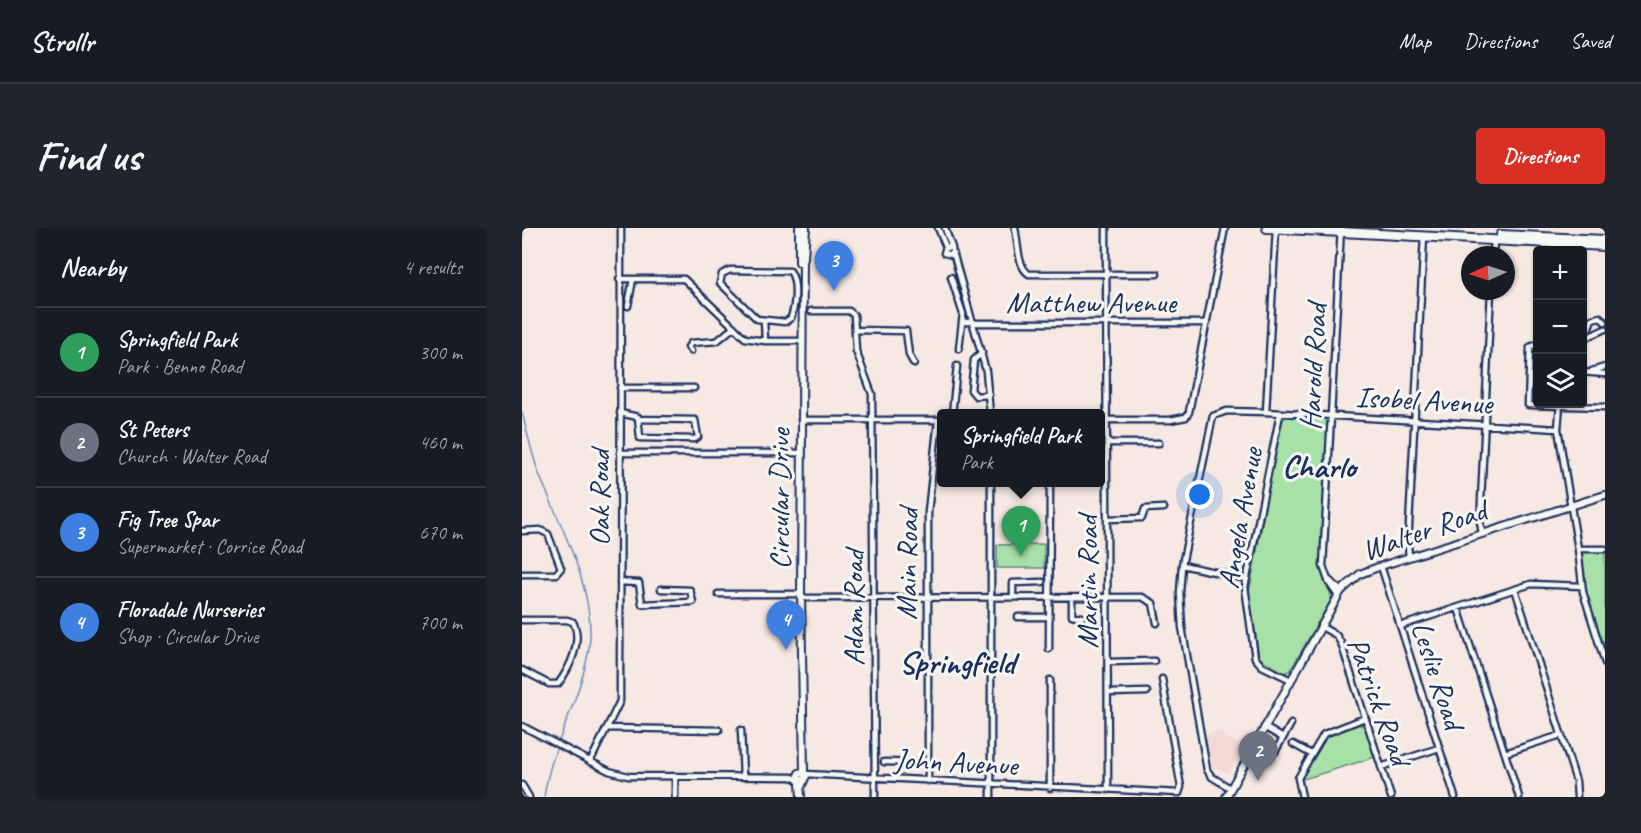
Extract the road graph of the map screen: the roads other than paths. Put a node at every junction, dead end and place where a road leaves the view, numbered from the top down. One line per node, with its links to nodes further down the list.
1 (621, 228): 24 (street, Oak Road)
2 (802, 228): 20 (main road); 41 (street, Circular Drive)
3 (938, 228): 18 (street)
4 (945, 228): 19 (street)
5 (1016, 228): 21 (street)
6 (1106, 228): 21 (street, Martin Road)
7 (1225, 228): 34 (street)
8 (1267, 228): 9 (main road)
9 (1276, 228): 11 (main road); 62 (street, Angela Avenue)
10 (1370, 228): 13 (main road)
11 (1341, 230): 12 (main road); 65 (street, Harold Road)
12 (1424, 236): 15 (main road); 71 (street)
13 (1516, 238): 14 (main road); 15 (main road); 17 (main road)
14 (1602, 239)
15 (1494, 240): 16 (street)
16 (1494, 246)
17 (1605, 246)
18 (946, 247): 19 (street); 19 (street)
19 (951, 252): 31 (street)
20 (803, 258): 52 (street, Circular Drive)
21 (1107, 274): 22 (street); 33 (street, Martin Road)
22 (1157, 274)
23 (951, 277): 30 (street)
24 (619, 279): 25 (street); 53 (street, Oak Road)
25 (633, 279): 27 (street); 35 (street)
26 (1491, 300): 72 (street)
27 (628, 306)
28 (811, 311): 37 (street)
29 (765, 320): 29 (street); 40 (street)
30 (962, 322): 31 (street, Matthew Avenue); 43 (street)
31 (974, 322): 33 (street, Matthew Avenue); 45 (street)
32 (1605, 322): 38 (street)
33 (1107, 323): 34 (street, Matthew Avenue); 70 (street, Martin Road)
34 (1207, 323): 70 (street)
35 (734, 327): 40 (street); 44 (street)
36 (1605, 329): 39 (street)
37 (855, 330): 46 (street); 67 (street, Adam Road)
38 (1587, 331)
39 (1587, 337)
40 (765, 341): 41 (street)
41 (799, 341): 52 (street, Circular Drive)
42 (1533, 344): 56 (street)
43 (959, 349)
44 (691, 351)
45 (982, 353): 55 (street); 55 (street)
46 (914, 364)
47 (957, 366): 60 (street)
48 (1605, 367): 49 (street)
49 (1592, 371): 50 (street); 51 (street)
50 (1587, 372)
51 (1605, 374)
52 (802, 379): 68 (street, Circular Drive)
53 (620, 388): 54 (street); 63 (street, Oak Road)
54 (694, 388)
55 (989, 395): 61 (street)
56 (1533, 405)
57 (1587, 406): 58 (street)
58 (1605, 407)
59 (1559, 408): 73 (street)
60 (953, 409)
61 (990, 409)
62 (1266, 412): 64 (street, Isobel Avenue); 90 (street, Isobel Avenue)
63 (620, 413): 66 (street); 77 (street, Oak Road)
64 (1280, 414): 65 (street, Isobel Avenue); 93 (street, Angela Avenue)
65 (1332, 416): 71 (street, Isobel Avenue); 99 (street, Harold Road)
66 (639, 419): 66 (street)
67 (873, 419): 68 (street); 69 (street); 102 (street, Adam Road)
68 (801, 420): 78 (street, Circular Drive)
69 (937, 420)
70 (1108, 420): 75 (street, Martin Road)
71 (1415, 420): 72 (street, Isobel Avenue); 89 (street)
72 (1485, 423): 73 (street, Isobel Avenue); 86 (street)
73 (1558, 429): 82 (street)
74 (937, 441): 103 (street, Main Road)
75 (1108, 443): 76 (street); 84 (street, Martin Road)
76 (1159, 443)
77 (620, 453): 78 (street); 94 (street, Oak Road)
78 (802, 453): 101 (street, Circular Drive)
79 (991, 487): 104 (street)
80 (1050, 487): 106 (street)
81 (1605, 495): 82 (street, Walter Road)
82 (1571, 506): 86 (street, Walter Road); 87 (street)
83 (1164, 508): 84 (street)
84 (1108, 519): 108 (street, Martin Road)
85 (522, 531): 92 (street)
86 (1482, 533): 89 (street, Walter Road)
87 (1578, 549): 88 (street); 96 (street)
88 (1605, 549)
89 (1409, 557): 91 (street, Walter Road)
90 (1182, 565): 93 (street); 153 (street)
91 (1381, 566): 99 (street, Walter Road); 116 (street, Leslie Road)
92 (522, 574)
93 (1247, 579): 124 (street, Angela Avenue)
94 (620, 582): 97 (street); 131 (street, Oak Road)
95 (1042, 582): 105 (street)
96 (1582, 586): 98 (street); 120 (street)
97 (661, 589)
98 (1515, 589): 109 (street); 134 (street)
99 (1340, 593): 115 (street, Walter Road)
100 (718, 594): 101 (street)
101 (801, 596): 102 (street); 147 (street, Circular Drive)
102 (874, 598): 103 (street); 148 (street, Adam Road)
103 (928, 598): 104 (street); 143 (street, Main Road)
104 (991, 598): 105 (street); 151 (street)
105 (1013, 598): 106 (street)
106 (1049, 598): 107 (street); 112 (street)
107 (1072, 598): 108 (street); 111 (street)
108 (1108, 598): 114 (street); 119 (street, Martin Road)
109 (1458, 608): 116 (street); 139 (street)
110 (1018, 616): 112 (street)
111 (1082, 616)
112 (1049, 617): 117 (street)
113 (522, 620): 121 (street)
114 (1157, 623)
115 (1320, 626): 124 (street, Walter Road); 127 (street, Patrick Road)
116 (1400, 626): 137 (street, Leslie Road)
117 (1049, 649)
118 (1154, 661): 119 (street)
119 (1108, 662): 126 (street, Martin Road)
120 (1605, 663)
121 (522, 670)
122 (1162, 679): 155 (street, John Avenue)
123 (1050, 681): 152 (street)
124 (1291, 681): 130 (street, Walter Road)
125 (1147, 692): 126 (street)
126 (1108, 693): 154 (street, Martin Road)
127 (1365, 718): 140 (street); 144 (street, Patrick Road)
128 (1291, 724): 135 (street)
129 (522, 726): 141 (street)
130 (1264, 727): 135 (street); 153 (street, Walter Road)
131 (608, 728): 132 (street); 141 (street, Oak Road)
132 (719, 730)
133 (741, 730): 146 (street)
134 (1561, 735): 139 (street); 166 (street)
135 (1283, 738): 138 (street)
136 (1293, 744): 140 (street)
137 (1439, 748): 144 (street); 164 (street, Leslie Road)
138 (1275, 752)
139 (1504, 753): 165 (street)
140 (1311, 754): 162 (street)
141 (590, 762): 145 (street)
142 (884, 762): 143 (street)
143 (928, 763): 149 (street, Main Road)
144 (1381, 767): 163 (street, Patrick Road)
145 (675, 777): 146 (street); 157 (street)
146 (743, 777): 147 (street)
147 (800, 778): 148 (street, John Avenue); 158 (street, Circular Drive)
148 (874, 778): 149 (street, John Avenue); 159 (street, Adam Road)
149 (928, 781): 151 (street, John Avenue)
150 (522, 785): 156 (street)
151 (992, 785): 152 (street, John Avenue); 160 (street)
152 (1050, 788): 154 (street, John Avenue)
153 (1230, 788): 161 (street, Walter Road)
154 (1108, 790): 155 (street, John Avenue)
155 (1130, 794)
156 (529, 797)
157 (675, 797)
158 (801, 797)
159 (875, 797)
160 (991, 797)
161 (1226, 797)
162 (1302, 797)
163 (1391, 797)
164 (1455, 797)
165 (1519, 797)
166 (1577, 797)

